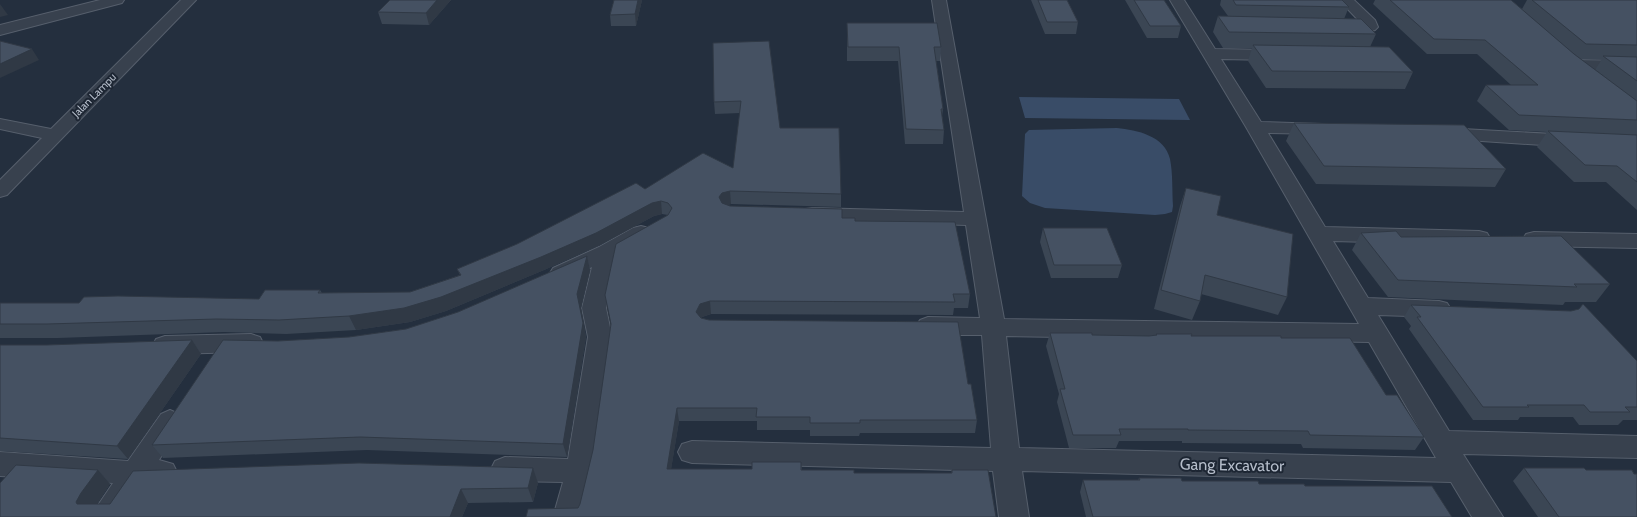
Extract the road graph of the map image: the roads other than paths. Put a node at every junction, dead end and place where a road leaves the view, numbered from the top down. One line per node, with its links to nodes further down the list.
1 (118, 0): 7 (street)
2 (189, 0): 16 (street, Jalan Lampu)
3 (939, 0): 20 (street)
4 (1177, 0): 8 (street)
5 (1346, 0): 6 (street)
6 (1323, 28)
7 (0, 30)
8 (1210, 54): 9 (street); 13 (street)
9 (1296, 56)
10 (1637, 66): 11 (street)
11 (1590, 78)
12 (0, 124): 16 (street)
13 (1255, 127): 14 (street); 22 (street)
14 (1340, 129)
15 (1426, 132): 17 (street)
16 (54, 135): 18 (street, Jalan Lampu)
17 (1590, 142)
18 (0, 191)
19 (794, 213): 20 (street)
20 (975, 219): 29 (street)
21 (662, 222): 24 (street)
22 (1317, 234): 23 (street); 26 (street)
23 (1637, 241)
24 (608, 252): 25 (street); 44 (street)
25 (539, 282)
26 (1360, 306): 27 (street); 30 (street)
27 (1461, 310)
28 (907, 325): 29 (street)
29 (993, 326): 30 (street); 39 (street)
30 (1378, 333): 36 (street)
31 (224, 342): 32 (street); 33 (street); 34 (street)
32 (270, 344)
33 (145, 345)
34 (206, 368)
35 (184, 401): 45 (street)
36 (1441, 442): 37 (street); 42 (street)
37 (1637, 447)
38 (692, 452): 39 (street, Gang Excavator)
39 (1006, 460): 42 (street, Gang Excavator); 48 (street)
40 (0, 464): 45 (street)
41 (477, 468): 44 (street)
42 (1458, 470): 49 (street)
43 (184, 471): 45 (street)
44 (580, 471): 47 (street)
45 (136, 472): 46 (street)
46 (106, 517)
47 (568, 517)
48 (1014, 517)
49 (1488, 517)

